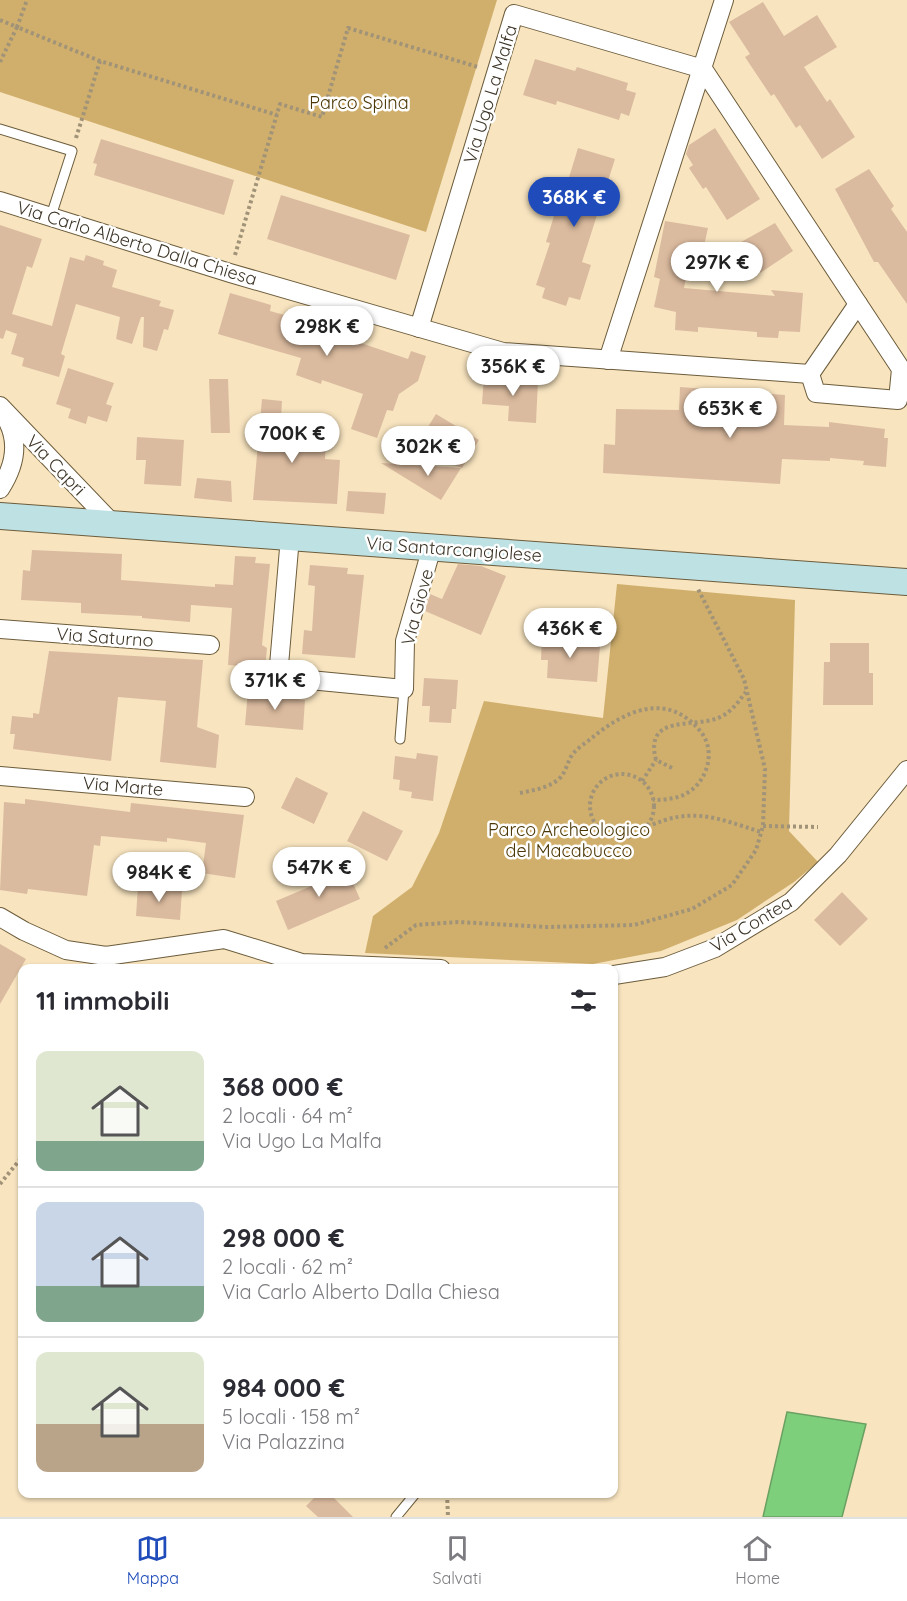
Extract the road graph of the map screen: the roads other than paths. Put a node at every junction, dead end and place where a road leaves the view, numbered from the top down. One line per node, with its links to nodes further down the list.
1 (724, 0): 2 (street)
2 (703, 69): 6 (street); 7 (street, Via Ugo La Malfa); 8 (street)
3 (0, 129): 5 (lane)
4 (0, 201): 5 (street, Via Carlo Alberto Dalla Chiesa)
5 (51, 216): 7 (street, Via Carlo Alberto Dalla Chiesa)
6 (858, 304): 9 (street); 9 (street)
7 (419, 328): 8 (street, Via Carlo Alberto Dalla Chiesa)
8 (608, 360): 9 (street, Via Carlo Alberto Dalla Chiesa)
9 (810, 374)
10 (0, 407): 11 (street, Via Capri); 13 (street, Via Capri)
11 (0, 489)
12 (0, 516): 13 (main road, Via Santarcangiolese)
13 (113, 524): 14 (main road, Via Santarcangiolese)
14 (290, 537): 15 (main road, Via Santarcangiolese); 19 (street)
15 (432, 547): 16 (main road, Via Santarcangiolese); 19 (street, Via Giove)
16 (907, 582)
17 (0, 629): 18 (street, Via Saturno)
18 (210, 645)
19 (404, 689): 20 (lane, Via Giove)
20 (400, 739)
21 (907, 770): 26 (street, Via Contea)
22 (0, 776): 23 (street, Via Marte)
23 (245, 797)
24 (0, 917): 25 (street)
25 (325, 964)
26 (618, 974)
27 (412, 1498): 28 (lane)
28 (396, 1517)

